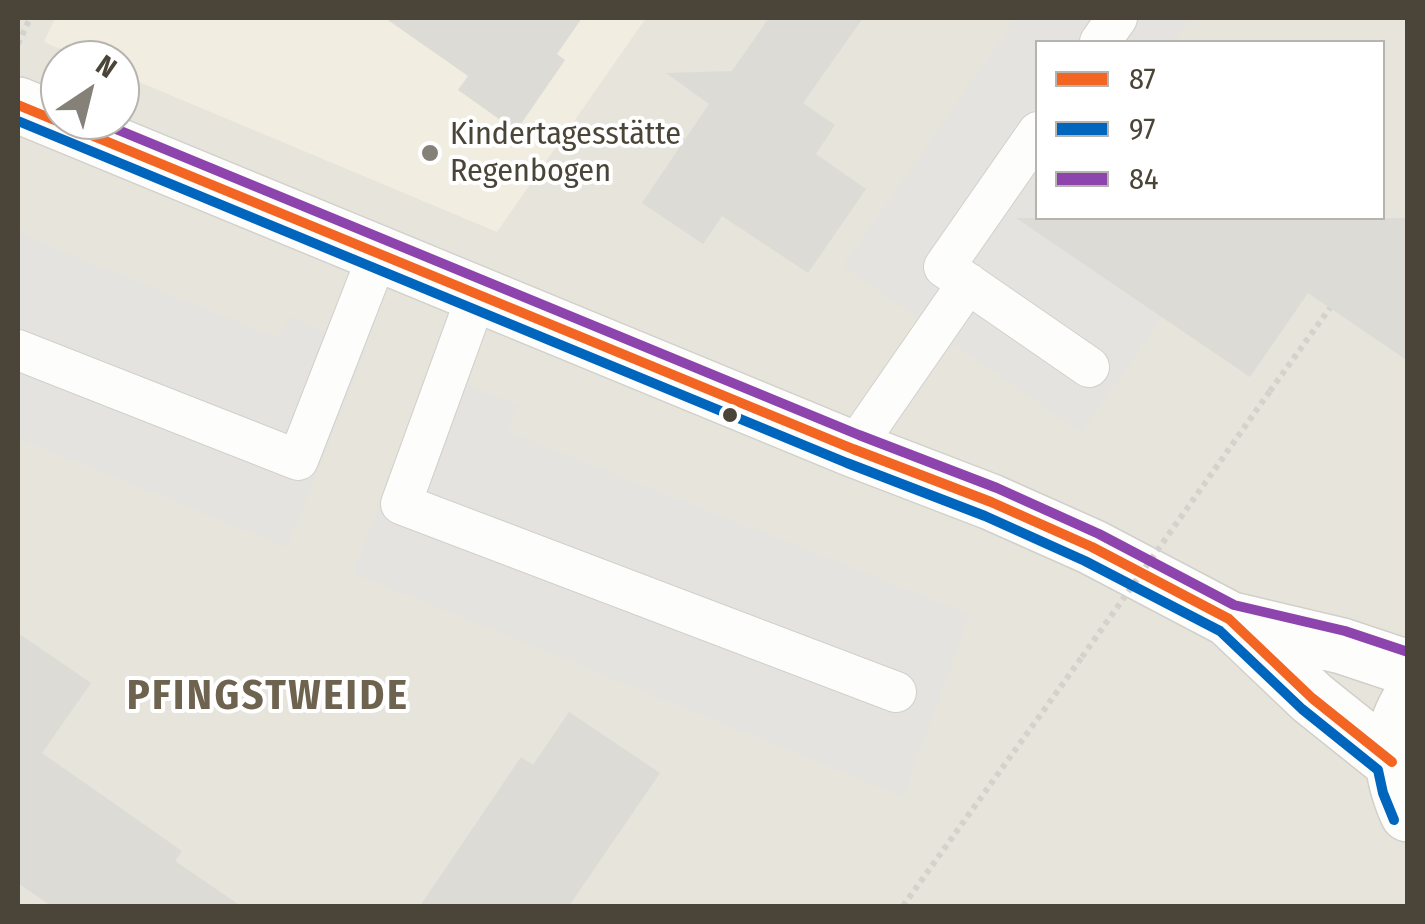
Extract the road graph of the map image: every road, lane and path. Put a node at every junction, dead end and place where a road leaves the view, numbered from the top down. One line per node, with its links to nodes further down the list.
1 (30, 18): 4 (path)
2 (1117, 18): 3 (lane)
3 (1101, 40)
4 (18, 46)
5 (18, 105): 7 (street)
6 (1035, 136): 8 (lane)
7 (378, 254): 9 (street); 11 (lane)
8 (968, 283): 12 (lane); 13 (lane)
9 (477, 295): 13 (street); 16 (lane)
10 (1330, 308): 20 (path, bridge)
11 (18, 350)
12 (1089, 367)
13 (853, 449): 14 (street)
14 (1229, 619): 15 (street); 18 (street)
15 (1408, 668)
16 (896, 692)
17 (1408, 703): 18 (street)
18 (1392, 762): 19 (street)
19 (1408, 814)
20 (903, 906)

